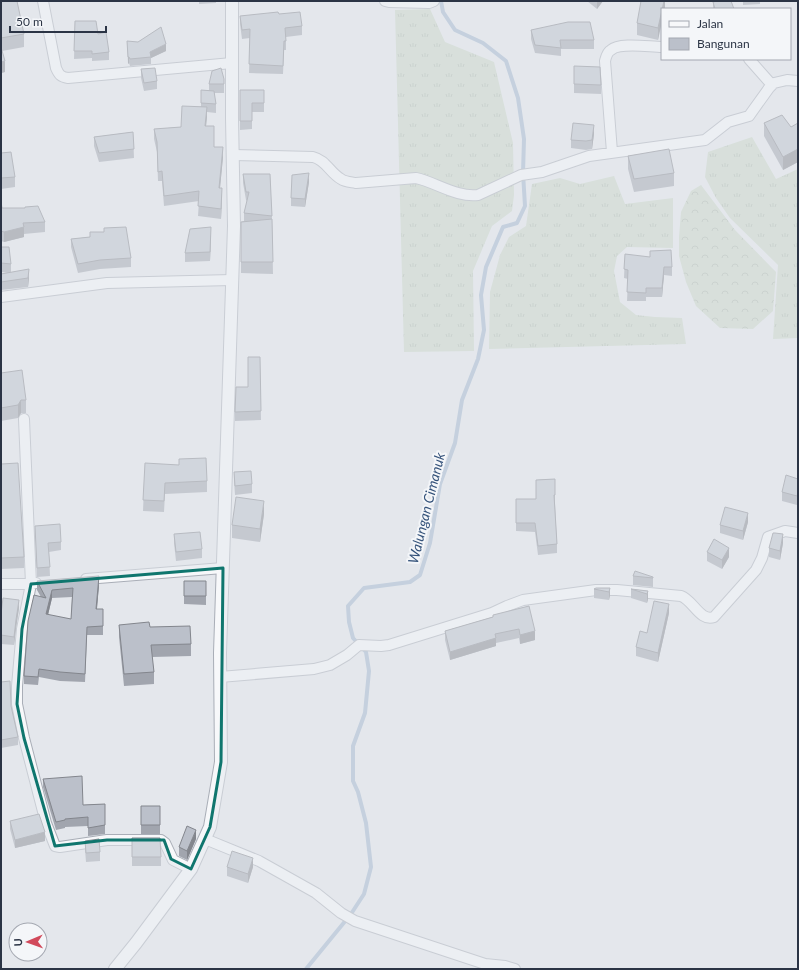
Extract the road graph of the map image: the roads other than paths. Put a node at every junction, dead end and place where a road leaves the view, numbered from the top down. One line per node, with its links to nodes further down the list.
1 (43, 1): 7 (street)
2 (232, 1): 7 (street)
3 (385, 1): 4 (street)
4 (434, 1)
5 (661, 47): 10 (street)
6 (749, 60): 9 (street)
7 (232, 63): 11 (street)
8 (798, 81): 9 (street)
9 (772, 85): 10 (street)
10 (612, 152): 11 (street)
11 (233, 155): 12 (street)
12 (232, 280): 13 (street); 16 (street)
13 (1, 297)
14 (24, 419): 20 (street)
15 (798, 533): 21 (street)
16 (223, 568): 17 (street); 21 (street)
17 (77, 580)
18 (46, 582): 20 (street)
19 (1, 584): 20 (street)
20 (31, 584): 23 (street)
21 (220, 676): 22 (street)
22 (205, 839): 23 (street); 25 (street)
23 (191, 868): 24 (street)
24 (115, 969)
25 (514, 969)

